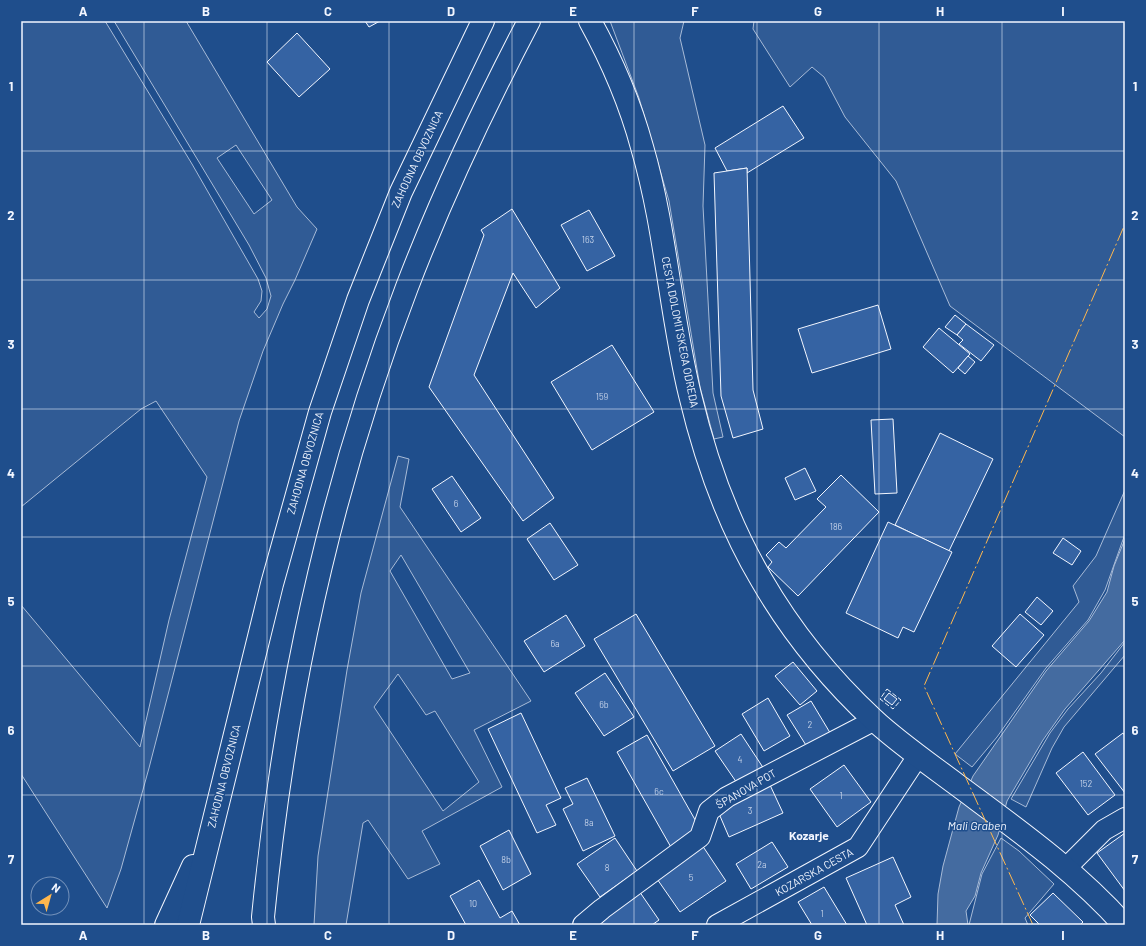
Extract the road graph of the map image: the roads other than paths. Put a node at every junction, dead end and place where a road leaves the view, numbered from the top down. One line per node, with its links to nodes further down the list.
1 (483, 21): 7 (main road, ZAHODNA OBVOZNICA)
2 (529, 21): 9 (main road)
3 (590, 21): 4 (main road, CESTA DOLOMITSKEGA ODREDA)
4 (875, 720): 5 (main road, CESTA DOLOMITSKEGA ODREDA); 12 (street, ŠPANOVA POT)
5 (918, 756): 8 (main road, CESTA DOLOMITSKEGA ODREDA); 13 (street, KOZARSKA CESTA)
6 (1125, 818): 8 (street)
7 (212, 827): 10 (main road); 11 (main road, ZAHODNA OBVOZNICA)
8 (1066, 868): 14 (main road, CESTA DOLOMITSKEGA ODREDA)
9 (263, 922)
10 (166, 925)
11 (188, 925)
12 (583, 925)
13 (717, 925)
14 (1124, 925)

